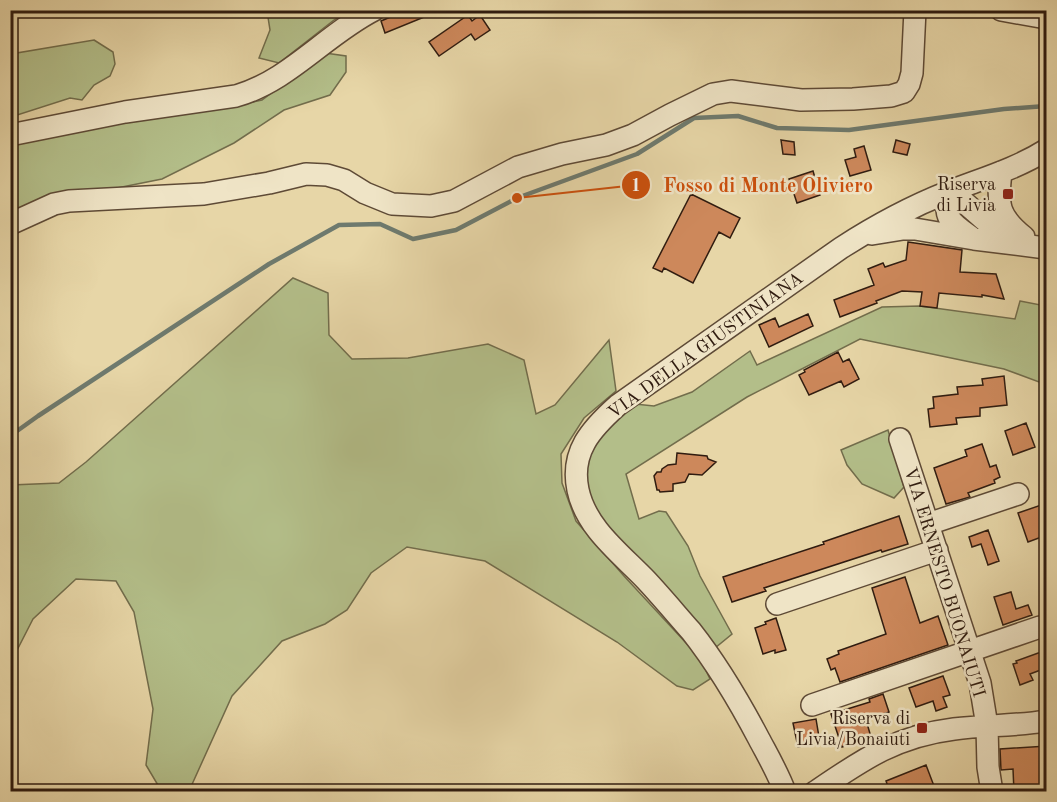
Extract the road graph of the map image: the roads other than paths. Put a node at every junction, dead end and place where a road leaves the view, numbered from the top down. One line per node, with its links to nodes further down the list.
1 (374, 10): 5 (street)
2 (915, 10): 9 (street)
3 (1000, 10): 4 (street)
4 (1047, 18)
5 (10, 135)
6 (1047, 150): 7 (street, VIA DELLA GIUSTINIANA)
7 (1001, 172): 8 (street, VIA DELLA GIUSTINIANA); 12 (street)
8 (949, 192): 10 (street, VIA DELLA GIUSTINIANA); 11 (street); 12 (street)
9 (10, 224)
10 (861, 236): 11 (street); 23 (street, VIA DELLA GIUSTINIANA)
11 (974, 239): 12 (street)
12 (1040, 247)
13 (900, 439): 15 (street, VIA ERNESTO BUONAIUTI)
14 (1018, 494): 15 (street)
15 (928, 524): 16 (street, VIA ERNESTO BUONAIUTI)
16 (937, 550): 17 (street); 19 (street, VIA ERNESTO BUONAIUTI)
17 (777, 604)
18 (1040, 627): 19 (street)
19 (969, 651): 20 (street); 22 (street, VIA ERNESTO BUONAIUTI)
20 (812, 705)
21 (1047, 721): 22 (street)
22 (987, 726): 24 (street); 25 (street, VIA ERNESTO BUONAIUTI)
23 (785, 792)
24 (815, 792)
25 (992, 792)

